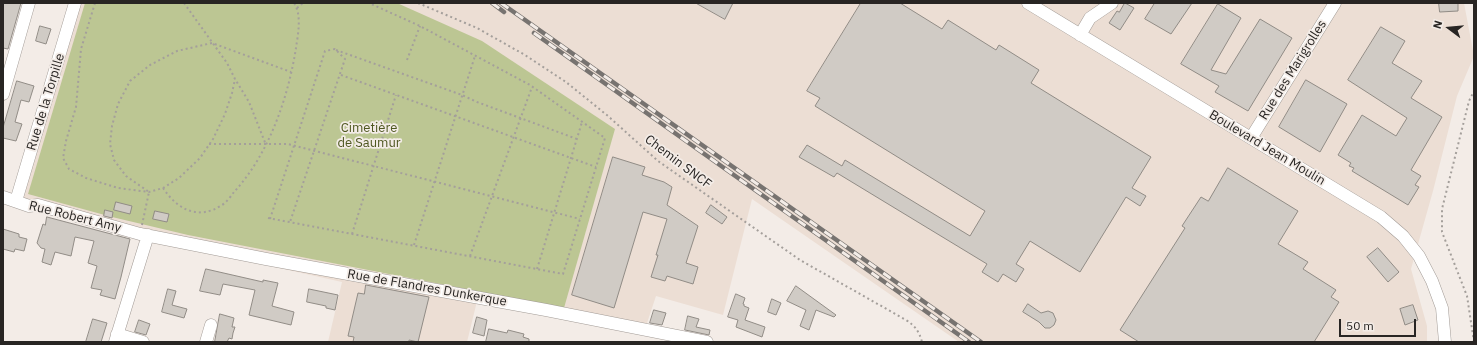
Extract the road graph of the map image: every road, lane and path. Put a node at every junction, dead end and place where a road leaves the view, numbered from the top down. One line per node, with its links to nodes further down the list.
1 (29, 3): 19 (street)
2 (75, 3): 46 (street, Rue de la Torpille)
3 (95, 3): 43 (path)
4 (184, 3): 15 (path)
5 (294, 3): 12 (path)
6 (303, 3): 12 (path)
7 (369, 3): 13 (path)
8 (418, 3): 60 (path, Chemin SNCF)
9 (1028, 3): 14 (street, Boulevard Jean Moulin)
10 (1112, 3): 14 (street)
11 (1335, 3): 32 (street, Rue des Marigrolles)
12 (297, 8): 20 (path)
13 (420, 26): 17 (path); 18 (path)
14 (1080, 35): 32 (street, Boulevard Jean Moulin)
15 (212, 43): 20 (path); 22 (path); 43 (path)
16 (335, 50): 21 (path); 27 (path); 36 (path)
17 (475, 56): 23 (path); 27 (path)
18 (407, 60)
19 (7, 69): 25 (street)
20 (292, 72): 35 (path)
21 (341, 75): 26 (path); 37 (path)
22 (235, 79): 34 (path); 35 (path)
23 (532, 87): 29 (path); 30 (path)
24 (1474, 91): 62 (path)
25 (3, 94)
26 (396, 95): 28 (path); 39 (path)
27 (462, 95): 28 (path); 29 (path)
28 (455, 116): 31 (path); 41 (path)
29 (521, 118): 31 (path); 33 (path)
30 (582, 122): 33 (path); 40 (path)
31 (514, 138): 38 (path); 45 (path)
32 (1251, 138): 61 (street, Boulevard Jean Moulin)
33 (577, 139): 38 (path)
34 (209, 144): 35 (path); 42 (path)
35 (266, 145): 36 (path); 42 (path)
36 (294, 146): 37 (path); 49 (path)
37 (315, 151): 39 (path); 49 (path)
38 (571, 158): 40 (path); 47 (path)
39 (373, 166): 41 (path); 51 (path)
40 (596, 167): 48 (path)
41 (434, 182): 45 (path); 52 (path)
42 (163, 188): 43 (path)
43 (149, 192): 50 (path)
44 (3, 197): 46 (street, Rue Robert Amy)
45 (493, 197): 47 (path); 53 (path)
46 (16, 202): 50 (street, Rue Robert Amy)
47 (554, 212): 48 (path); 54 (path)
48 (580, 219): 54 (path)
49 (290, 222): 51 (path)
50 (144, 234): 56 (street); 59 (street, Rue de Flandres Dunkerque)
51 (352, 234): 52 (path)
52 (414, 245): 53 (path)
53 (470, 256): 54 (path)
54 (537, 269)
55 (211, 325): 58 (street)
56 (116, 338): 57 (street)
57 (143, 342)
58 (206, 342)
59 (707, 342)
60 (922, 342)
61 (1445, 342)
62 (1474, 342)

